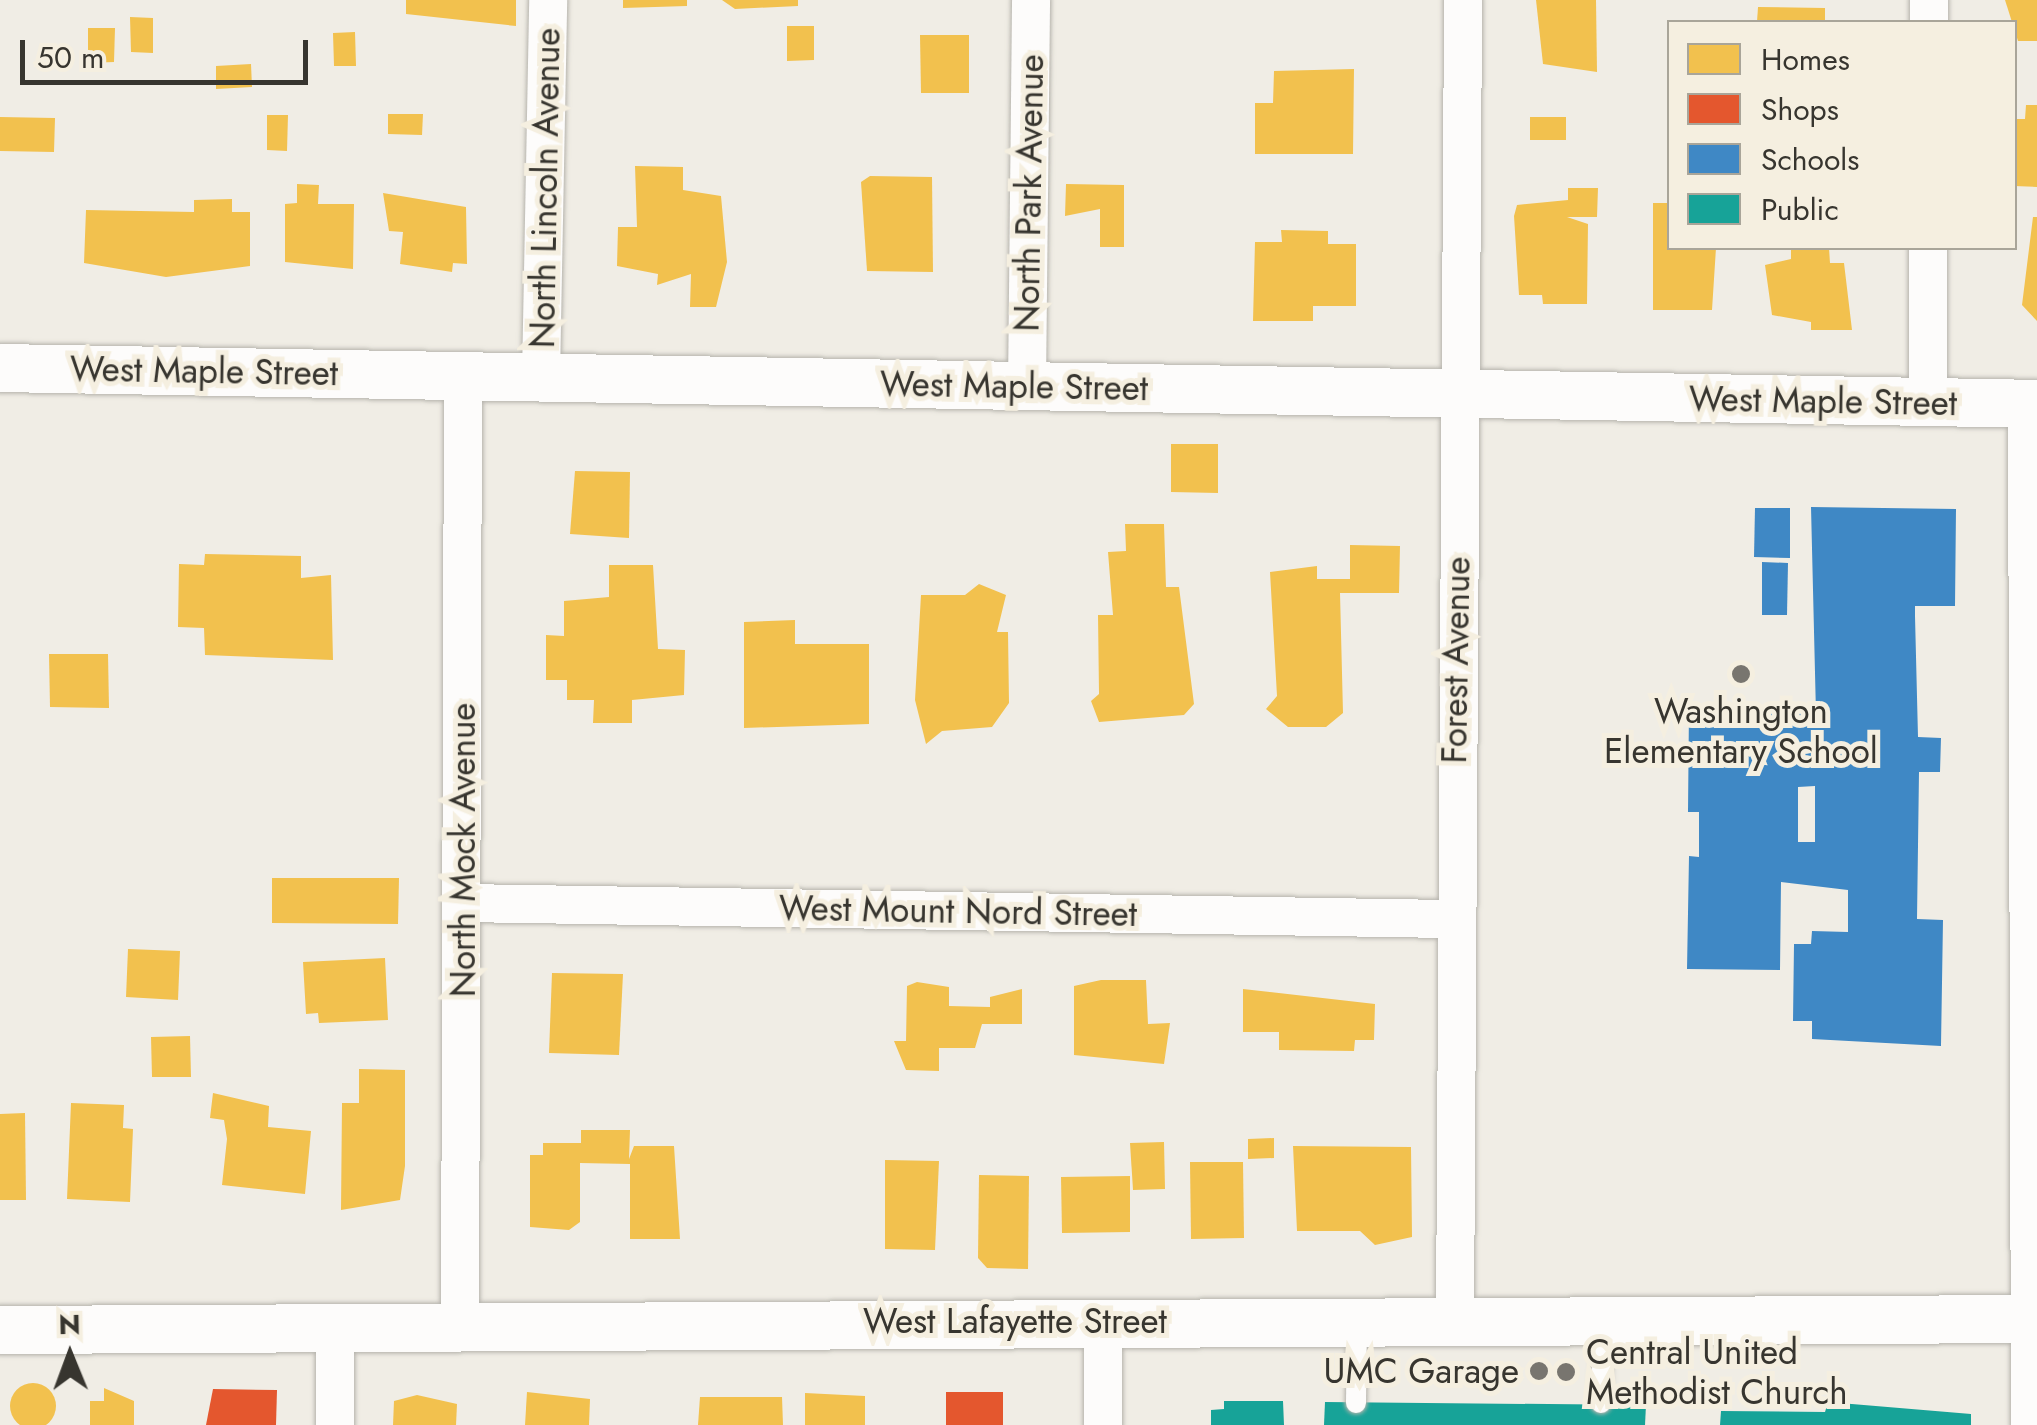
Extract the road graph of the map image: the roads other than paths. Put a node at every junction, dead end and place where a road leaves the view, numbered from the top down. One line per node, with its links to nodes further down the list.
1 (548, 0): 7 (street, North Lincoln Avenue)
2 (1032, 0): 8 (street, North Park Avenue)
3 (1463, 0): 9 (street, Forest Avenue)
4 (1928, 250): 10 (street)
5 (0, 368): 6 (street, West Maple Street)
6 (464, 374): 7 (street, West Maple Street); 12 (street, North Mock Avenue)
7 (541, 376): 8 (street, West Maple Street)
8 (1028, 387): 9 (street, West Maple Street)
9 (1458, 395): 10 (street, West Maple Street); 13 (street, Forest Avenue)
10 (1928, 402): 11 (street, West Maple Street)
11 (2032, 404): 16 (street)
12 (463, 903): 13 (street, West Mount Nord Street); 20 (street, North Mock Avenue)
13 (1453, 918): 14 (street, Forest Avenue)
14 (1455, 1319): 15 (street, West Lafayette Street); 18 (street, West Lafayette Street)
15 (1603, 1319): 16 (street, West Lafayette Street); 23 (lane)
16 (2033, 1319): 26 (street)
17 (1103, 1320): 18 (street, West Lafayette Street); 20 (street, West Lafayette Street); 25 (street)
18 (1357, 1320): 22 (lane)
19 (335, 1326): 20 (street, West Lafayette Street); 21 (street, West Lafayette Street); 24 (street)
20 (460, 1326)
21 (0, 1330)
22 (1356, 1402)
23 (1601, 1404)
24 (336, 1425)
25 (1104, 1425)
26 (2030, 1425)

